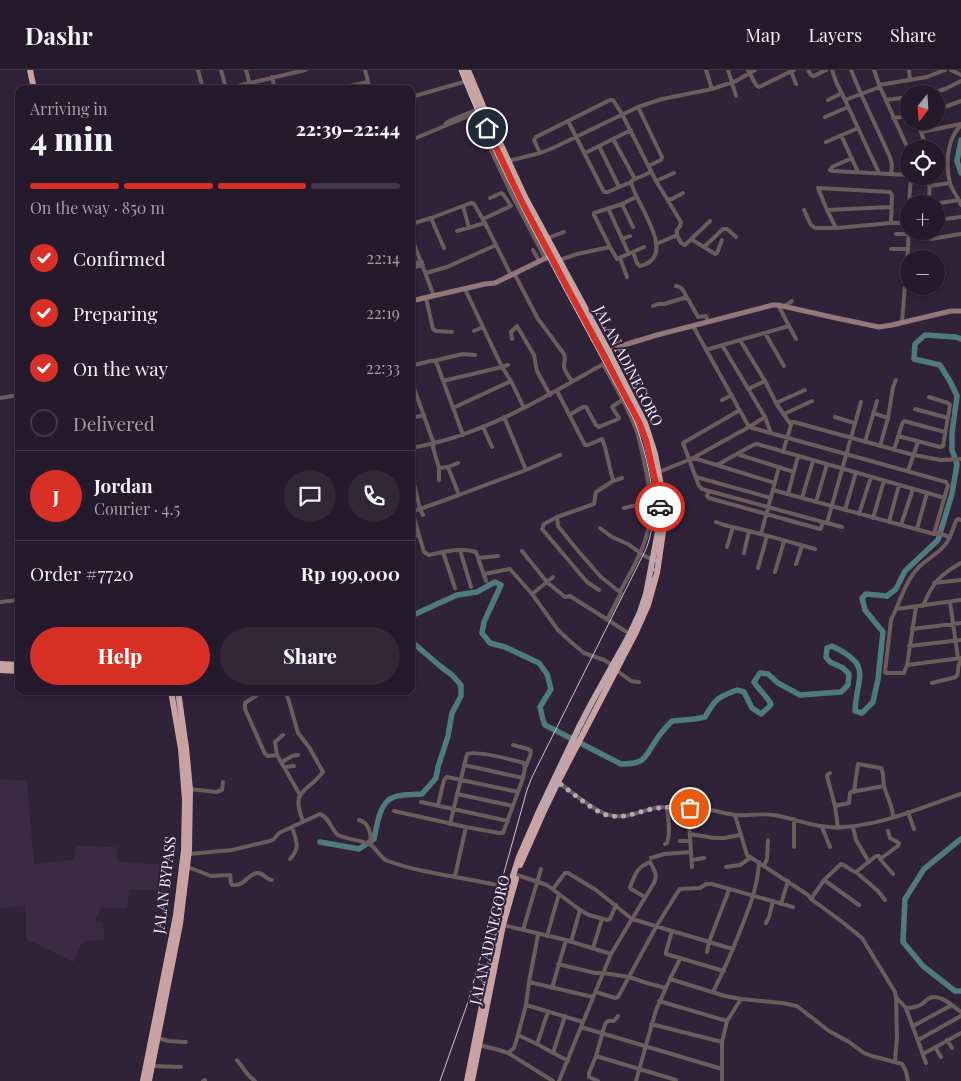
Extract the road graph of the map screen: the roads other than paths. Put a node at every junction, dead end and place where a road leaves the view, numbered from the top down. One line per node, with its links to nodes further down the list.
1 (26, 70): 33 (highway)
2 (30, 70): 34 (highway)
3 (198, 70): 35 (street)
4 (221, 70): 36 (street)
5 (246, 70): 29 (street)
6 (305, 70): 21 (street)
7 (365, 70): 30 (street)
8 (462, 70): 27 (highway)
9 (468, 70): 78 (highway, JALAN ADINEGORO)
10 (706, 70): 42 (street)
11 (728, 70): 31 (street)
12 (755, 70): 23 (street)
13 (808, 70): 14 (street)
14 (826, 70)
15 (832, 70): 44 (street)
16 (851, 70): 45 (street)
17 (874, 70): 41 (street)
18 (909, 70): 26 (street)
19 (945, 70): 26 (street)
20 (952, 70): 24 (street)
21 (292, 71): 25 (street)
22 (792, 71): 23 (street); 32 (street)
23 (748, 72): 31 (street)
24 (961, 75)
25 (272, 77): 29 (street); 38 (street)
26 (910, 80): 41 (street)
27 (466, 81): 46 (street); 56 (highway)
28 (961, 81): 43 (street)
29 (249, 82): 37 (street)
30 (368, 82): 39 (street); 40 (street)
31 (731, 82): 42 (street); 47 (street)
32 (796, 84)
33 (29, 85)
34 (33, 85)
35 (202, 85)
36 (224, 85)
37 (239, 85)
38 (274, 85)
39 (355, 85)
40 (369, 85)
41 (880, 86): 45 (street); 51 (street)
42 (712, 89): 53 (street)
43 (945, 89)
44 (842, 93): 49 (street); 50 (street)
45 (861, 94): 50 (street); 84 (street)
46 (415, 96)
47 (736, 96)
48 (900, 98): 51 (street)
49 (828, 100)
50 (846, 100): 54 (street)
51 (886, 100): 61 (street)
52 (961, 101): 55 (street)
53 (638, 107): 57 (street); 79 (street)
54 (848, 107): 59 (street); 64 (street)
55 (945, 107)
56 (477, 111): 58 (street); 58 (street); 142 (highway)
57 (622, 114): 62 (street); 65 (street); 69 (street)
58 (467, 115): 68 (street)
59 (825, 116)
60 (900, 117): 61 (street)
61 (894, 118): 71 (street)
62 (568, 121): 69 (street); 75 (street)
63 (961, 124): 66 (street); 88 (street)
64 (858, 128): 67 (street); 83 (street)
65 (631, 130): 70 (street); 79 (street)
66 (921, 132): 72 (street)
67 (841, 134): 73 (street); 77 (street)
68 (415, 138)
69 (576, 138): 75 (street); 76 (street)
70 (613, 139): 74 (street); 86 (street)
71 (904, 140)
72 (924, 140)
73 (826, 142)
74 (599, 146): 76 (street); 91 (street)
75 (540, 153): 78 (street)
76 (585, 153): 91 (street)
77 (852, 158): 81 (street); 81 (street)
78 (508, 161): 126 (highway, JALAN ADINEGORO)
79 (648, 166): 80 (street)
80 (651, 172): 86 (street); 87 (street)
81 (858, 172): 83 (street)
82 (674, 173): 87 (street)
83 (879, 173): 84 (street)
84 (891, 174): 85 (street)
85 (900, 175)
86 (633, 181): 91 (street); 95 (street)
87 (656, 181): 97 (street)
88 (950, 183): 90 (street); 98 (street)
89 (815, 184): 92 (street)
90 (929, 186): 94 (street)
91 (620, 187)
92 (818, 188): 102 (street); 105 (street)
93 (683, 193): 97 (street)
94 (929, 195)
95 (636, 197): 100 (street); 131 (street)
96 (490, 198): 109 (street)
97 (667, 199): 123 (street)
98 (960, 202): 99 (street)
99 (945, 203)
100 (622, 204): 103 (street); 115 (street)
101 (463, 206): 107 (street); 109 (street); 114 (street)
102 (891, 207): 105 (street); 112 (street)
103 (608, 208): 127 (street); 133 (street)
104 (804, 210): 116 (street)
105 (827, 210): 116 (street)
106 (961, 217): 108 (street)
107 (431, 218): 111 (street); 136 (street)
108 (945, 219)
109 (484, 221): 114 (street); 132 (street)
110 (710, 221): 128 (street)
111 (415, 223)
112 (891, 223): 113 (street); 116 (street)
113 (900, 223)
114 (469, 228): 117 (street)
115 (633, 228)
116 (836, 228)
117 (457, 231)
118 (564, 232): 126 (street)
119 (896, 234): 120 (street)
120 (900, 234)
121 (961, 234): 125 (street)
122 (630, 236): 127 (street)
123 (677, 236): 128 (street); 131 (street)
124 (736, 237): 135 (street)
125 (945, 237)
126 (548, 238): 144 (highway, JALAN ADINEGORO)
127 (622, 238): 141 (street)
128 (691, 239): 135 (street)
129 (722, 240): 135 (street)
130 (908, 240): 139 (street)
131 (656, 244): 141 (street)
132 (496, 245): 149 (street); 150 (street)
133 (610, 247): 143 (street); 144 (street)
134 (644, 247): 141 (street)
135 (704, 247)
136 (444, 248)
137 (415, 249): 147 (street)
138 (891, 249): 139 (street)
139 (908, 249)
140 (533, 250): 145 (street)
141 (631, 253): 143 (street)
142 (547, 257): 145 (street); 180 (highway)
143 (620, 258): 151 (street)
144 (560, 260): 177 (highway, JALAN ADINEGORO)
145 (539, 261): 150 (street)
146 (415, 262): 147 (street)
147 (422, 264): 148 (street); 149 (street)
148 (415, 267)
149 (426, 273): 155 (street)
150 (513, 274): 153 (street); 189 (street)
151 (627, 277)
152 (676, 286): 157 (street)
153 (465, 289): 155 (street); 168 (street)
154 (905, 295): 165 (street)
155 (434, 296): 156 (street)
156 (426, 298): 158 (street); 170 (street)
157 (687, 298): 161 (street); 164 (street)
158 (415, 300)
159 (792, 301): 162 (street)
160 (778, 305): 162 (street); 164 (street); 167 (street)
161 (653, 306)
162 (784, 306): 165 (street)
163 (961, 311): 165 (street)
164 (708, 322): 166 (street)
165 (902, 322)
166 (693, 326): 176 (street); 177 (street)
167 (789, 326): 171 (street); 173 (street)
168 (482, 327): 169 (street); 184 (street)
169 (474, 331)
170 (452, 332)
171 (765, 333): 174 (street); 183 (street)
172 (512, 339): 194 (street)
173 (796, 339)
174 (740, 340): 175 (street); 188 (street)
175 (722, 345): 176 (street); 190 (street)
176 (706, 350): 195 (street)
177 (609, 352): 197 (highway, JALAN ADINEGORO)
178 (475, 355): 179 (street)
179 (433, 361): 181 (street); 186 (street)
180 (606, 363): 189 (street); 197 (highway)
181 (415, 365)
182 (508, 365): 184 (street)
183 (784, 366)
184 (502, 367): 186 (street); 187 (street)
185 (896, 380): 217 (street)
186 (443, 381): 205 (street)
187 (511, 381): 205 (street); 206 (street)
188 (765, 381): 190 (street); 204 (street)
189 (572, 382): 193 (street)
190 (748, 389): 215 (street)
191 (805, 390): 204 (street)
192 (415, 391): 211 (street)
193 (557, 391): 194 (street); 212 (street)
194 (550, 395): 206 (street)
195 (732, 395): 200 (street); 208 (street)
196 (15, 396): 199 (street)
197 (628, 397): 212 (street); 254 (highway, JALAN ADINEGORO); 275 (street); 315 (highway)
198 (929, 397): 218 (street)
199 (0, 398)
200 (722, 400)
201 (812, 401): 210 (street)
202 (877, 401): 209 (street)
203 (861, 402): 219 (street)
204 (776, 403): 210 (street)
205 (453, 408): 225 (street)
206 (524, 408): 214 (street)
207 (915, 409): 218 (street)
208 (740, 410): 222 (street); 243 (street)
209 (873, 413): 217 (street); 229 (street)
210 (784, 414): 220 (street)
211 (424, 415): 213 (street); 231 (street)
212 (570, 415): 262 (street)
213 (415, 417)
214 (504, 417): 221 (street); 252 (street)
215 (765, 417): 222 (street); 224 (street)
216 (835, 417): 219 (street)
217 (888, 418): 232 (street)
218 (948, 418): 223 (street)
219 (854, 423): 228 (street)
220 (791, 424): 227 (street); 228 (street)
221 (483, 427): 225 (street); 234 (street)
222 (749, 427): 224 (street); 243 (street)
223 (945, 432): 226 (street); 230 (street)
224 (771, 433): 227 (street)
225 (463, 434): 231 (street)
226 (898, 436): 230 (street); 235 (street)
227 (787, 438): 236 (street); 238 (street)
228 (850, 438): 229 (street); 238 (street)
229 (865, 442): 232 (street)
230 (918, 442): 240 (street)
231 (433, 444): 233 (street); 250 (street)
232 (880, 446): 235 (street)
233 (415, 447)
234 (492, 447)
235 (894, 450): 240 (street)
236 (783, 452): 237 (street); 241 (street)
237 (736, 454): 247 (street); 249 (street)
238 (846, 454): 251 (street); 253 (street)
239 (560, 455): 252 (street)
240 (914, 455): 242 (street); 253 (street)
241 (798, 456): 244 (street); 255 (street)
242 (960, 459)
243 (690, 460): 247 (street); 254 (street); 257 (street)
244 (813, 461): 246 (street); 273 (street)
245 (458, 462): 248 (street)
246 (827, 464): 251 (street); 276 (street)
247 (717, 465): 263 (street)
248 (448, 466): 250 (street); 271 (street)
249 (779, 467): 255 (street); 263 (street)
250 (439, 468): 260 (street)
251 (842, 468): 256 (street); 277 (street)
252 (526, 470): 271 (street)
253 (908, 471): 274 (street)
254 (659, 472): 345 (highway, JALAN ADINEGORO)
255 (794, 472): 270 (street)
256 (856, 472): 258 (street); 281 (street)
257 (696, 477): 268 (street); 272 (street)
258 (870, 477): 261 (street); 283 (street)
259 (622, 478): 262 (street)
260 (439, 480)
261 (884, 480): 264 (street); 286 (street)
262 (613, 481): 285 (street)
263 (775, 483): 267 (street)
264 (899, 485): 266 (street); 289 (street)
265 (415, 488): 279 (street)
266 (913, 489): 269 (street); 292 (street)
267 (773, 490): 270 (street); 272 (street)
268 (708, 493): 282 (street); 282 (street)
269 (927, 493): 274 (street); 296 (street)
270 (788, 494): 273 (street)
271 (459, 495): 279 (street)
272 (771, 498): 282 (street)
273 (802, 498): 276 (street)
274 (945, 498): 299 (street)
275 (651, 502): 278 (street); 311 (street)
276 (816, 502): 277 (street)
277 (831, 506): 281 (street); 291 (street)
278 (624, 508)
279 (420, 509): 280 (street); 284 (street)
280 (415, 510)
281 (845, 510): 283 (street)
282 (768, 511): 291 (street); 291 (street); 298 (street)
283 (859, 514): 286 (street)
284 (423, 515)
285 (557, 517): 328 (street); 329 (street)
286 (873, 518): 289 (street)
287 (961, 520): 303 (street)
288 (716, 522): 293 (street)
289 (889, 522): 292 (street)
290 (415, 524): 301 (street)
291 (824, 524): 294 (street)
292 (901, 525): 296 (street)
293 (733, 527): 297 (street); 306 (street)
294 (842, 527)
295 (600, 528): 311 (street)
296 (917, 530): 299 (street)
297 (749, 531): 298 (street); 312 (street)
298 (761, 534): 302 (street)
299 (938, 534): 303 (street)
300 (415, 536): 301 (street)
301 (419, 536): 310 (street)
302 (767, 536): 304 (street); 318 (street)
303 (950, 537): 337 (street)
304 (784, 541): 305 (street); 319 (street)
305 (802, 546): 307 (street); 317 (street)
306 (727, 547)
307 (815, 549)
308 (460, 550): 310 (street); 314 (street); 326 (street)
309 (522, 551): 324 (street)
310 (443, 552): 327 (street)
311 (640, 553): 315 (street); 329 (street)
312 (744, 553)
313 (498, 556): 314 (street)
314 (478, 558): 320 (street)
315 (654, 560): 342 (highway)
316 (961, 563): 325 (street)
317 (796, 564)
318 (758, 568)
319 (775, 572)
320 (484, 574): 323 (street); 330 (street)
321 (552, 577): 324 (street)
322 (961, 580): 325 (street)
323 (486, 581)
324 (547, 582): 330 (street); 338 (street)
325 (934, 584): 335 (street)
326 (471, 587)
327 (455, 588)
328 (599, 590)
329 (620, 592): 338 (street)
330 (532, 594): 351 (street)
331 (15, 600): 333 (street)
332 (961, 600): 334 (street)
333 (0, 602)
334 (950, 602): 335 (street); 340 (street)
335 (922, 606): 336 (street)
336 (916, 607): 337 (street); 341 (street)
337 (896, 609): 350 (street)
338 (607, 620): 342 (street)
339 (961, 623): 340 (street)
340 (953, 624): 341 (street); 343 (street)
341 (912, 629): 346 (street)
342 (630, 634): 345 (highway)
343 (956, 640): 344 (street); 346 (street); 347 (street)
344 (961, 640)
345 (626, 645): 351 (highway, JALAN ADINEGORO)
346 (909, 646): 350 (street)
347 (960, 659): 350 (street); 355 (street)
348 (0, 664): 349 (highway)
349 (15, 665)
350 (907, 665)
351 (614, 668): 354 (street); 362 (highway, JALAN ADINEGORO)
352 (0, 670): 353 (highway)
353 (15, 671)
354 (638, 682)
355 (932, 683)
356 (171, 695): 523 (highway, JALAN BYPASS)
357 (179, 695): 376 (highway, JALAN BYPASS)
358 (257, 695): 363 (street)
359 (286, 695): 381 (street)
360 (283, 735): 363 (street)
361 (513, 745): 369 (street)
362 (571, 751): 374 (highway, JALAN ADINEGORO); 389 (highway, JALAN ADINEGORO)
363 (277, 755): 365 (street)
364 (298, 755): 365 (street)
365 (282, 762): 368 (street)
366 (294, 766): 368 (street)
367 (464, 766): 369 (street); 371 (street); 372 (street)
368 (285, 767): 381 (street)
369 (525, 768): 371 (street)
370 (830, 773): 385 (street)
371 (523, 778): 377 (street)
372 (460, 780): 377 (street); 379 (street); 383 (street)
373 (223, 782): 376 (street)
374 (558, 782): 386 (street); 389 (highway, JALAN ADINEGORO)
375 (884, 786): 378 (street); 378 (street); 393 (street)
376 (190, 789): 416 (highway, JALAN BYPASS)
377 (518, 792): 384 (street)
378 (854, 792): 385 (street)
379 (457, 794): 384 (street); 388 (street)
380 (961, 794): 391 (street)
381 (300, 795): 397 (street)
382 (421, 802): 383 (street)
383 (438, 805): 388 (street)
384 (513, 806): 395 (street)
385 (835, 806): 403 (street)
386 (667, 808): 387 (street); 412 (street)
387 (690, 808): 392 (street); 406 (street)
388 (453, 809): 395 (street); 398 (street)
389 (542, 810): 432 (highway, JALAN ADINEGORO); 438 (highway, JALAN ADINEGORO)
390 (394, 811): 398 (street)
391 (908, 812): 393 (street); 405 (street)
392 (735, 815): 396 (street); 407 (street)
393 (893, 817): 402 (street)
394 (359, 820): 411 (street)
395 (508, 820): 401 (street)
396 (794, 820): 399 (street); 413 (street)
397 (303, 821): 400 (street); 411 (street)
398 (450, 824): 401 (street)
399 (822, 826): 403 (street); 414 (street)
400 (292, 827): 416 (street); 420 (street)
401 (466, 827): 433 (street)
402 (853, 827): 403 (street); 424 (street)
403 (838, 828)
404 (888, 830): 421 (street)
405 (914, 830)
406 (690, 834): 407 (street); 410 (street)
407 (740, 835): 419 (street)
408 (768, 840): 425 (street)
409 (680, 841): 410 (street)
410 (690, 841): 415 (street)
411 (370, 844): 433 (street)
412 (665, 844)
413 (794, 847)
414 (830, 847)
415 (691, 852): 417 (street); 422 (street)
416 (189, 854): 426 (highway, JALAN BYPASS)
417 (651, 858)
418 (704, 858): 422 (street)
419 (750, 858): 423 (street); 428 (street)
420 (290, 859)
421 (880, 859): 424 (street); 431 (street)
422 (692, 860): 427 (street)
423 (759, 862): 425 (street); 442 (street)
424 (869, 862): 430 (street)
425 (764, 866): 436 (street)
426 (188, 867): 434 (street); 499 (highway, JALAN BYPASS)
427 (692, 867)
428 (726, 867)
429 (540, 869): 437 (street)
430 (856, 872): 435 (street); 445 (street)
431 (893, 874)
432 (517, 875): 437 (street); 455 (highway, JALAN ADINEGORO)
433 (455, 876): 438 (street)
434 (272, 880)
435 (824, 880): 444 (street); 449 (street)
436 (788, 881): 444 (street); 447 (street)
437 (537, 882): 439 (street); 457 (street)
438 (509, 888): 522 (highway, JALAN ADINEGORO)
439 (553, 889): 441 (street); 448 (street)
440 (729, 890): 442 (street); 456 (street); 463 (street)
441 (559, 894): 451 (street); 460 (street)
442 (754, 895): 446 (street); 465 (street)
443 (645, 897): 443 (street); 453 (street)
444 (810, 899): 480 (street)
445 (885, 900)
446 (772, 902): 447 (street); 454 (street)
447 (781, 904): 450 (street)
448 (616, 905): 452 (street); 453 (street)
449 (859, 905)
450 (793, 907)
451 (580, 910): 452 (street); 462 (street)
452 (602, 919): 464 (street)
453 (632, 919): 456 (street); 467 (street)
454 (766, 923)
455 (503, 925): 457 (street); 505 (highway, JALAN ADINEGORO)
456 (656, 926): 458 (street); 472 (street)
457 (522, 930): 459 (street)
458 (672, 932): 463 (street); 468 (street)
459 (538, 935): 460 (street); 474 (street)
460 (547, 936): 461 (street)
461 (566, 940): 462 (street); 469 (street)
462 (571, 942): 464 (street)
463 (709, 942): 465 (street); 466 (street)
464 (593, 948): 467 (street)
465 (733, 949): 470 (street)
466 (707, 952)
467 (611, 954): 471 (street)
468 (680, 959): 470 (street); 473 (street)
469 (558, 964): 471 (street); 475 (street)
470 (724, 971): 478 (street)
471 (603, 973): 472 (street); 477 (street)
472 (629, 977): 476 (street); 477 (street)
473 (670, 979): 476 (street); 478 (street)
474 (529, 982): 475 (street); 483 (street)
475 (552, 988): 479 (street)
476 (666, 988): 482 (street)
477 (596, 992): 479 (street)
478 (713, 992): 481 (street)
479 (593, 997): 492 (street)
480 (896, 997): 485 (street); 516 (street)
481 (741, 1000): 491 (street); 516 (street)
482 (659, 1001): 491 (street); 493 (street)
483 (526, 1005): 486 (street); 498 (street)
484 (952, 1005): 485 (street); 487 (street); 494 (street)
485 (906, 1008): 494 (street)
486 (548, 1012): 488 (street); 504 (street)
487 (961, 1012)
488 (566, 1016): 492 (street); 509 (street)
489 (618, 1016): 496 (street)
490 (961, 1016): 500 (street)
491 (726, 1021): 503 (street)
492 (583, 1022): 495 (street)
493 (651, 1024): 503 (street); 506 (street)
494 (912, 1026): 500 (street)
495 (581, 1027): 496 (street); 515 (street)
496 (602, 1033): 506 (street); 512 (street)
497 (961, 1033): 501 (street)
498 (518, 1035): 504 (street); 510 (street)
499 (158, 1038): 502 (street); 518 (highway, JALAN BYPASS)
500 (918, 1040): 511 (street)
501 (948, 1040): 507 (street); 508 (street)
502 (186, 1042)
503 (722, 1042): 521 (street)
504 (537, 1044): 509 (street)
505 (479, 1046): 510 (street); 522 (highway, JALAN ADINEGORO)
506 (646, 1046): 520 (street); 521 (street)
507 (935, 1047): 511 (street); 513 (street)
508 (952, 1048)
509 (553, 1053): 515 (street)
510 (508, 1054): 526 (street)
511 (923, 1054): 517 (street)
512 (596, 1056): 520 (street); 528 (street)
513 (941, 1057)
514 (237, 1060): 525 (street)
515 (568, 1061): 527 (street)
516 (894, 1061): 532 (street)
517 (926, 1063)
518 (152, 1066): 519 (street); 524 (highway, JALAN BYPASS)
519 (181, 1067)
520 (640, 1068): 529 (street); 530 (street)
521 (722, 1069): 531 (street)
522 (470, 1078)
523 (143, 1081)
524 (149, 1081)
525 (255, 1081)
526 (553, 1081)
527 (559, 1081)
528 (598, 1081)
529 (636, 1081)
530 (678, 1081)
531 (722, 1081)
532 (908, 1081)

